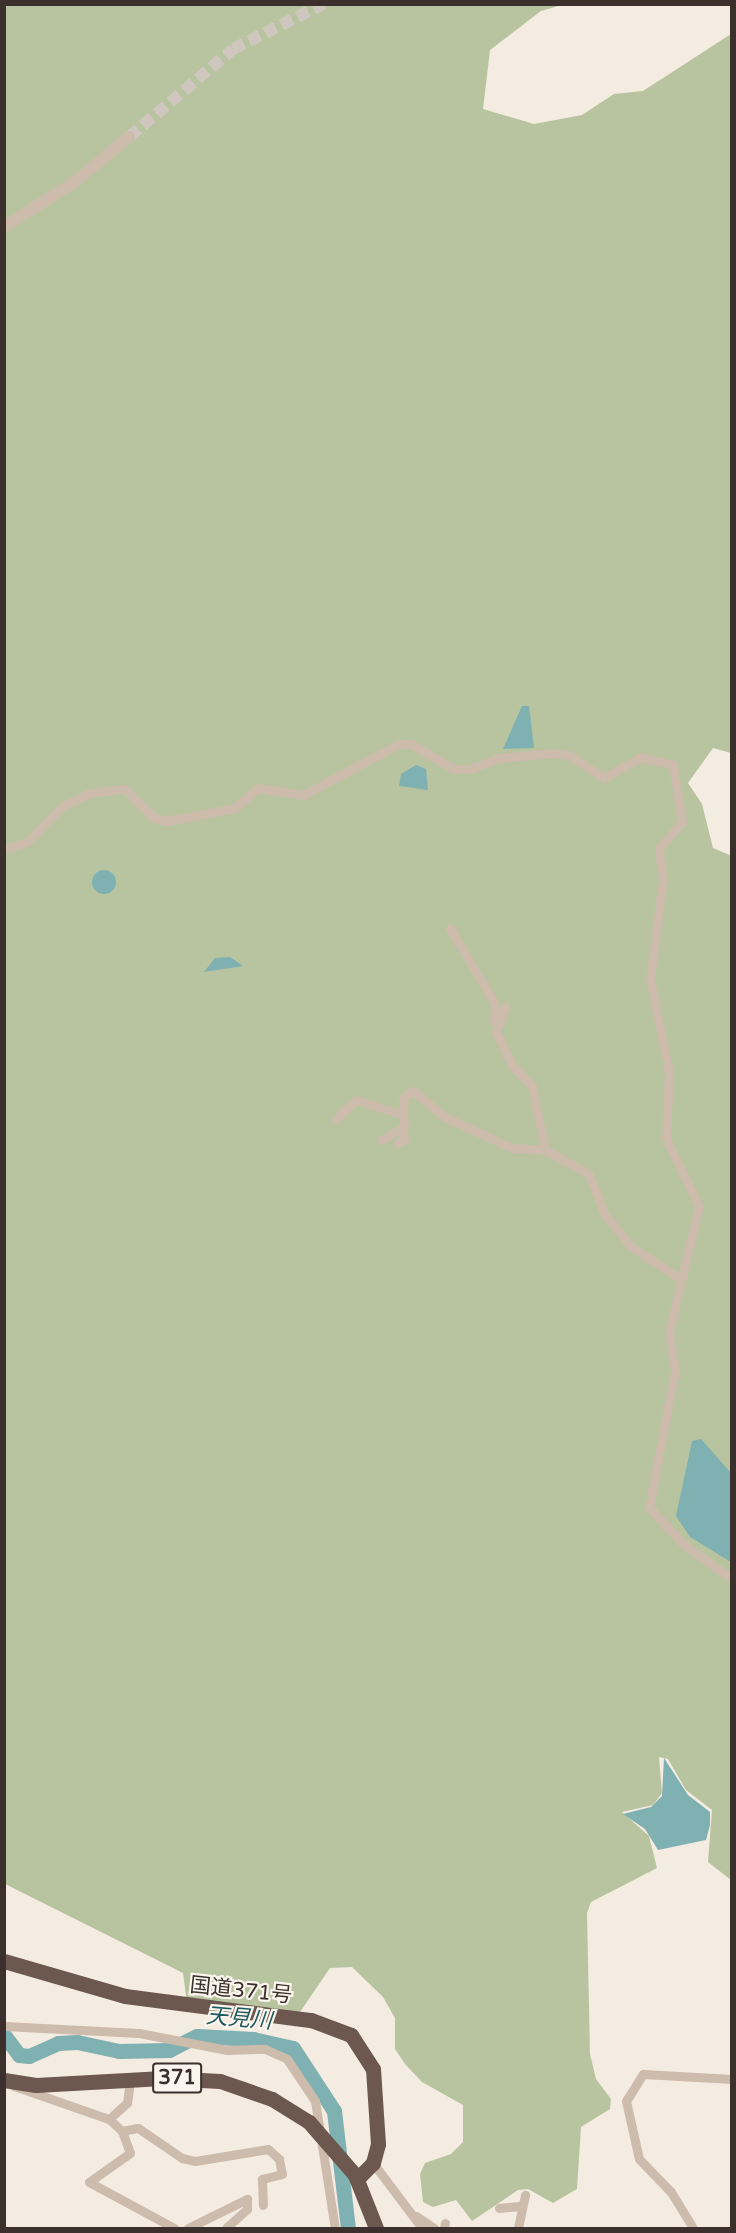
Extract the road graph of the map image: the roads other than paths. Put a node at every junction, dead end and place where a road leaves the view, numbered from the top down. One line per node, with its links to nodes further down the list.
1 (129, 137): 2 (street)
2 (4, 227)
3 (4, 849): 15 (street)
4 (450, 928): 6 (street)
5 (505, 1007): 6 (street)
6 (495, 1032): 13 (street)
7 (401, 1115): 8 (street); 9 (street); 10 (street); 13 (street)
8 (389, 1116)
9 (336, 1119)
10 (400, 1129): 11 (street); 12 (street)
11 (381, 1140)
12 (398, 1143)
13 (545, 1150): 16 (street)
14 (686, 1206): 15 (street)
15 (697, 1210): 17 (street)
16 (667, 1272): 17 (street); 18 (street)
17 (680, 1278): 19 (street)
18 (661, 1281)
19 (732, 1579)
20 (4, 1961): 28 (highway, 国道371号)
21 (4, 2026): 38 (street)
22 (4, 2075): 26 (street)
23 (732, 2079): 43 (street)
24 (4, 2080): 25 (highway, 371, bridge)
25 (130, 2082): 26 (street); 29 (highway, 371, bridge)
26 (110, 2119): 27 (street)
27 (122, 2131): 31 (street); 35 (street)
28 (373, 2163): 29 (highway); 40 (street)
29 (356, 2177): 39 (highway, 371)
30 (525, 2195): 32 (street)
31 (263, 2205)
32 (519, 2206): 33 (street); 42 (street)
33 (499, 2208)
34 (416, 2216): 41 (street)
35 (174, 2229)
36 (188, 2229): 37 (street)
37 (226, 2229)
38 (335, 2229)
39 (376, 2229)
40 (422, 2229)
41 (434, 2229)
42 (518, 2229)
43 (693, 2229)

